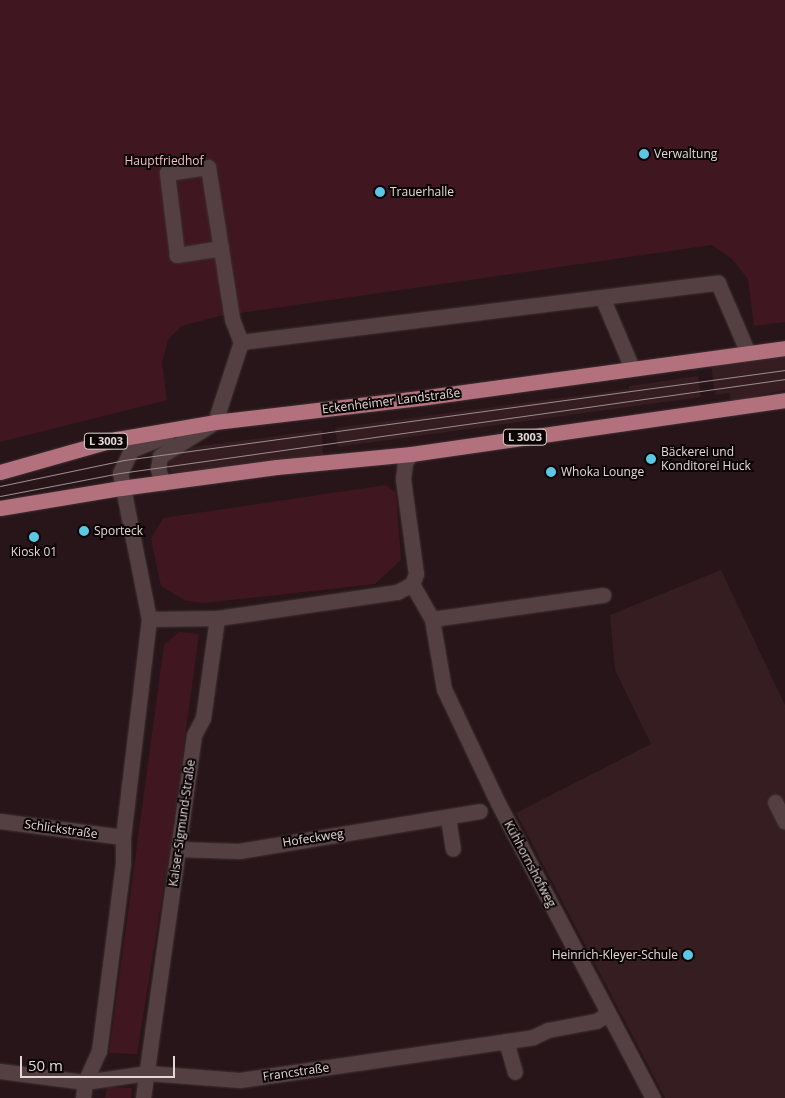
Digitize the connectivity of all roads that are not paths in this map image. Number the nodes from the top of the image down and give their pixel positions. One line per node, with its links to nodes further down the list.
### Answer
1 (221, 248): 1 (street); 3 (street)
2 (602, 297): 3 (street); 5 (street); 6 (street)
3 (240, 342): 8 (street)
4 (785, 348): 5 (main road, Eckenheimer Landstraße / L 3003)
5 (748, 352): 6 (main road, Eckenheimer Landstraße / L 3003)
6 (632, 368): 8 (main road, Eckenheimer Landstraße / L 3003)
7 (785, 400): 10 (main road, L 3003)
8 (215, 422): 9 (street); 11 (main road, Eckenheimer Landstraße / L 3003)
9 (201, 429): 12 (street); 13 (street)
10 (411, 454): 12 (main road, L 3003); 15 (street)
11 (0, 472)
12 (163, 483): 13 (main road, L 3003)
13 (121, 488): 14 (main road, L 3003); 17 (street)
14 (0, 508)
15 (412, 584): 18 (street); 19 (street, Kühhornshofweg)
16 (602, 595): 19 (street)
17 (149, 618): 18 (street); 25 (street)
18 (217, 618): 27 (street, Kaiser-Sigmund-Straße)
19 (432, 619): 28 (street, Kühhornshofweg)
20 (775, 802): 24 (street)
21 (480, 811): 22 (street, Hofeckweg)
22 (448, 818): 26 (street); 27 (street, Hofeckweg)
23 (0, 821): 25 (street, Schlickstraße)
24 (785, 822)
25 (123, 837): 33 (street)
26 (453, 848)
27 (178, 849): 32 (street, Kaiser-Sigmund-Straße)
28 (608, 1014): 29 (street, Francstraße); 36 (street, Kühhornshofweg)
29 (506, 1042): 31 (street); 32 (street, Francstraße)
30 (0, 1071): 33 (street, Francstraße)
31 (515, 1072)
32 (147, 1073): 33 (street, Francstraße); 35 (street, Kaiser-Sigmund-Straße)
33 (85, 1082): 34 (street)
34 (83, 1098)
35 (144, 1098)
36 (653, 1098)

